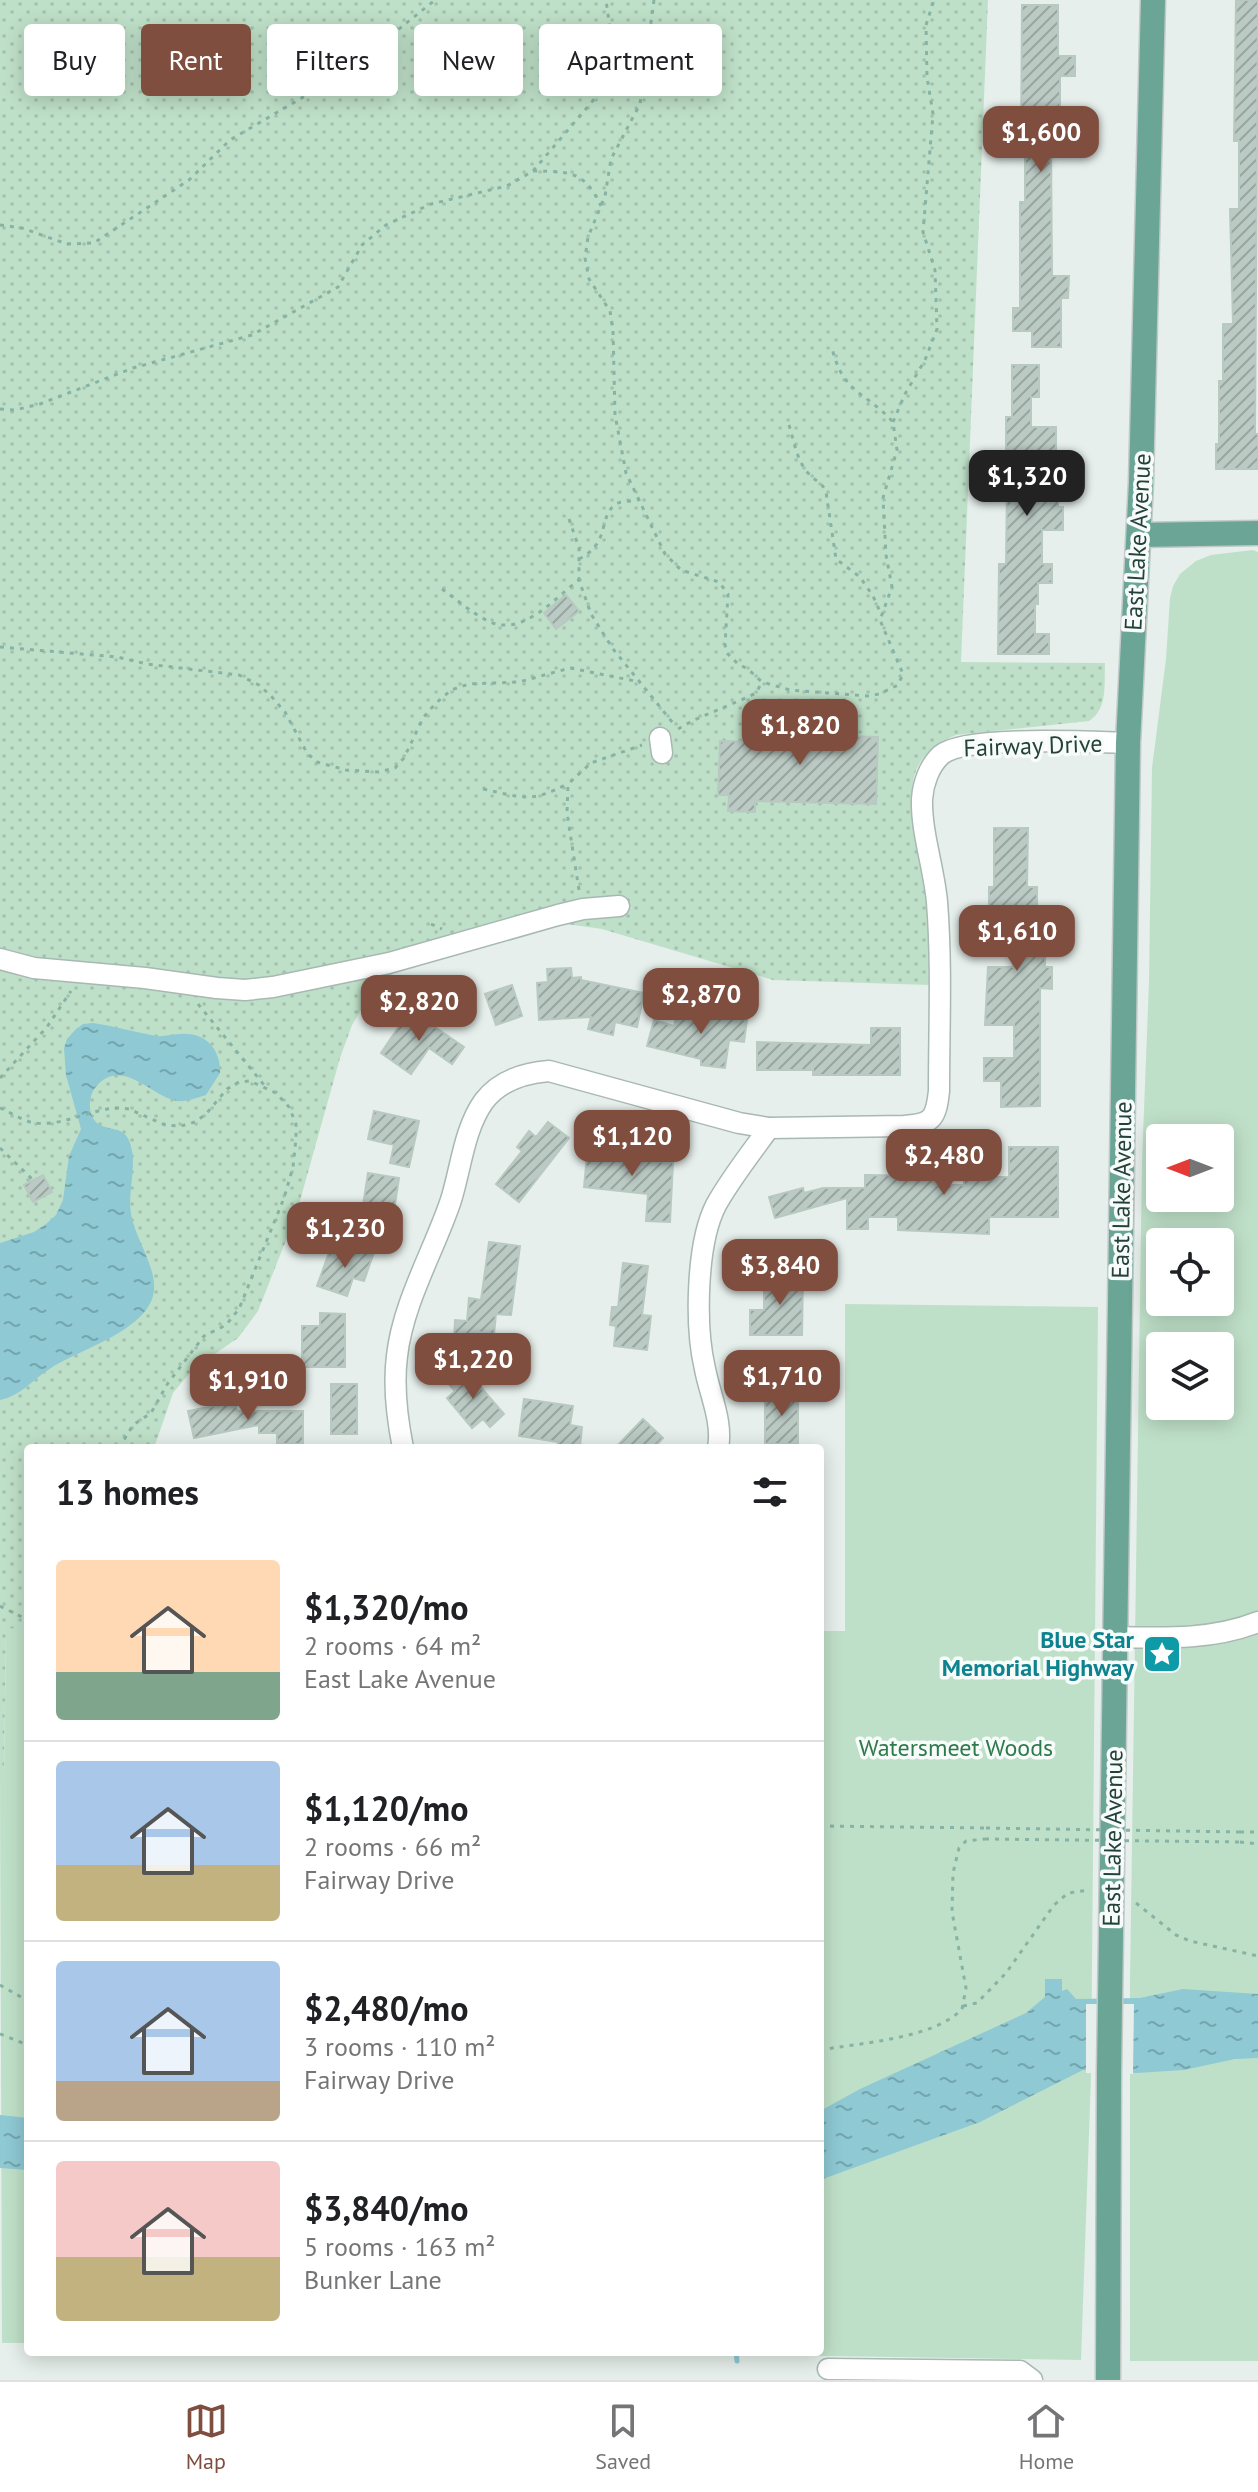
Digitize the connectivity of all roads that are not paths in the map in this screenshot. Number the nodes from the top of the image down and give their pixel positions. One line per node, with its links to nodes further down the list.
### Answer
1 (1153, 0): 3 (main road, East Lake Avenue)
2 (1258, 533): 3 (main road)
3 (1139, 535): 4 (main road, East Lake Avenue)
4 (1128, 743): 7 (street, Fairway Drive); 11 (main road, East Lake Avenue)
5 (619, 906): 6 (street)
6 (0, 959)
7 (769, 1128): 8 (street, Fairway Drive); 9 (street)
8 (402, 1444)
9 (719, 1444)
10 (1258, 1622): 11 (street)
11 (1116, 1637): 14 (main road, East Lake Avenue)
12 (828, 2369): 13 (street)
13 (1032, 2380)
14 (1108, 2380)

